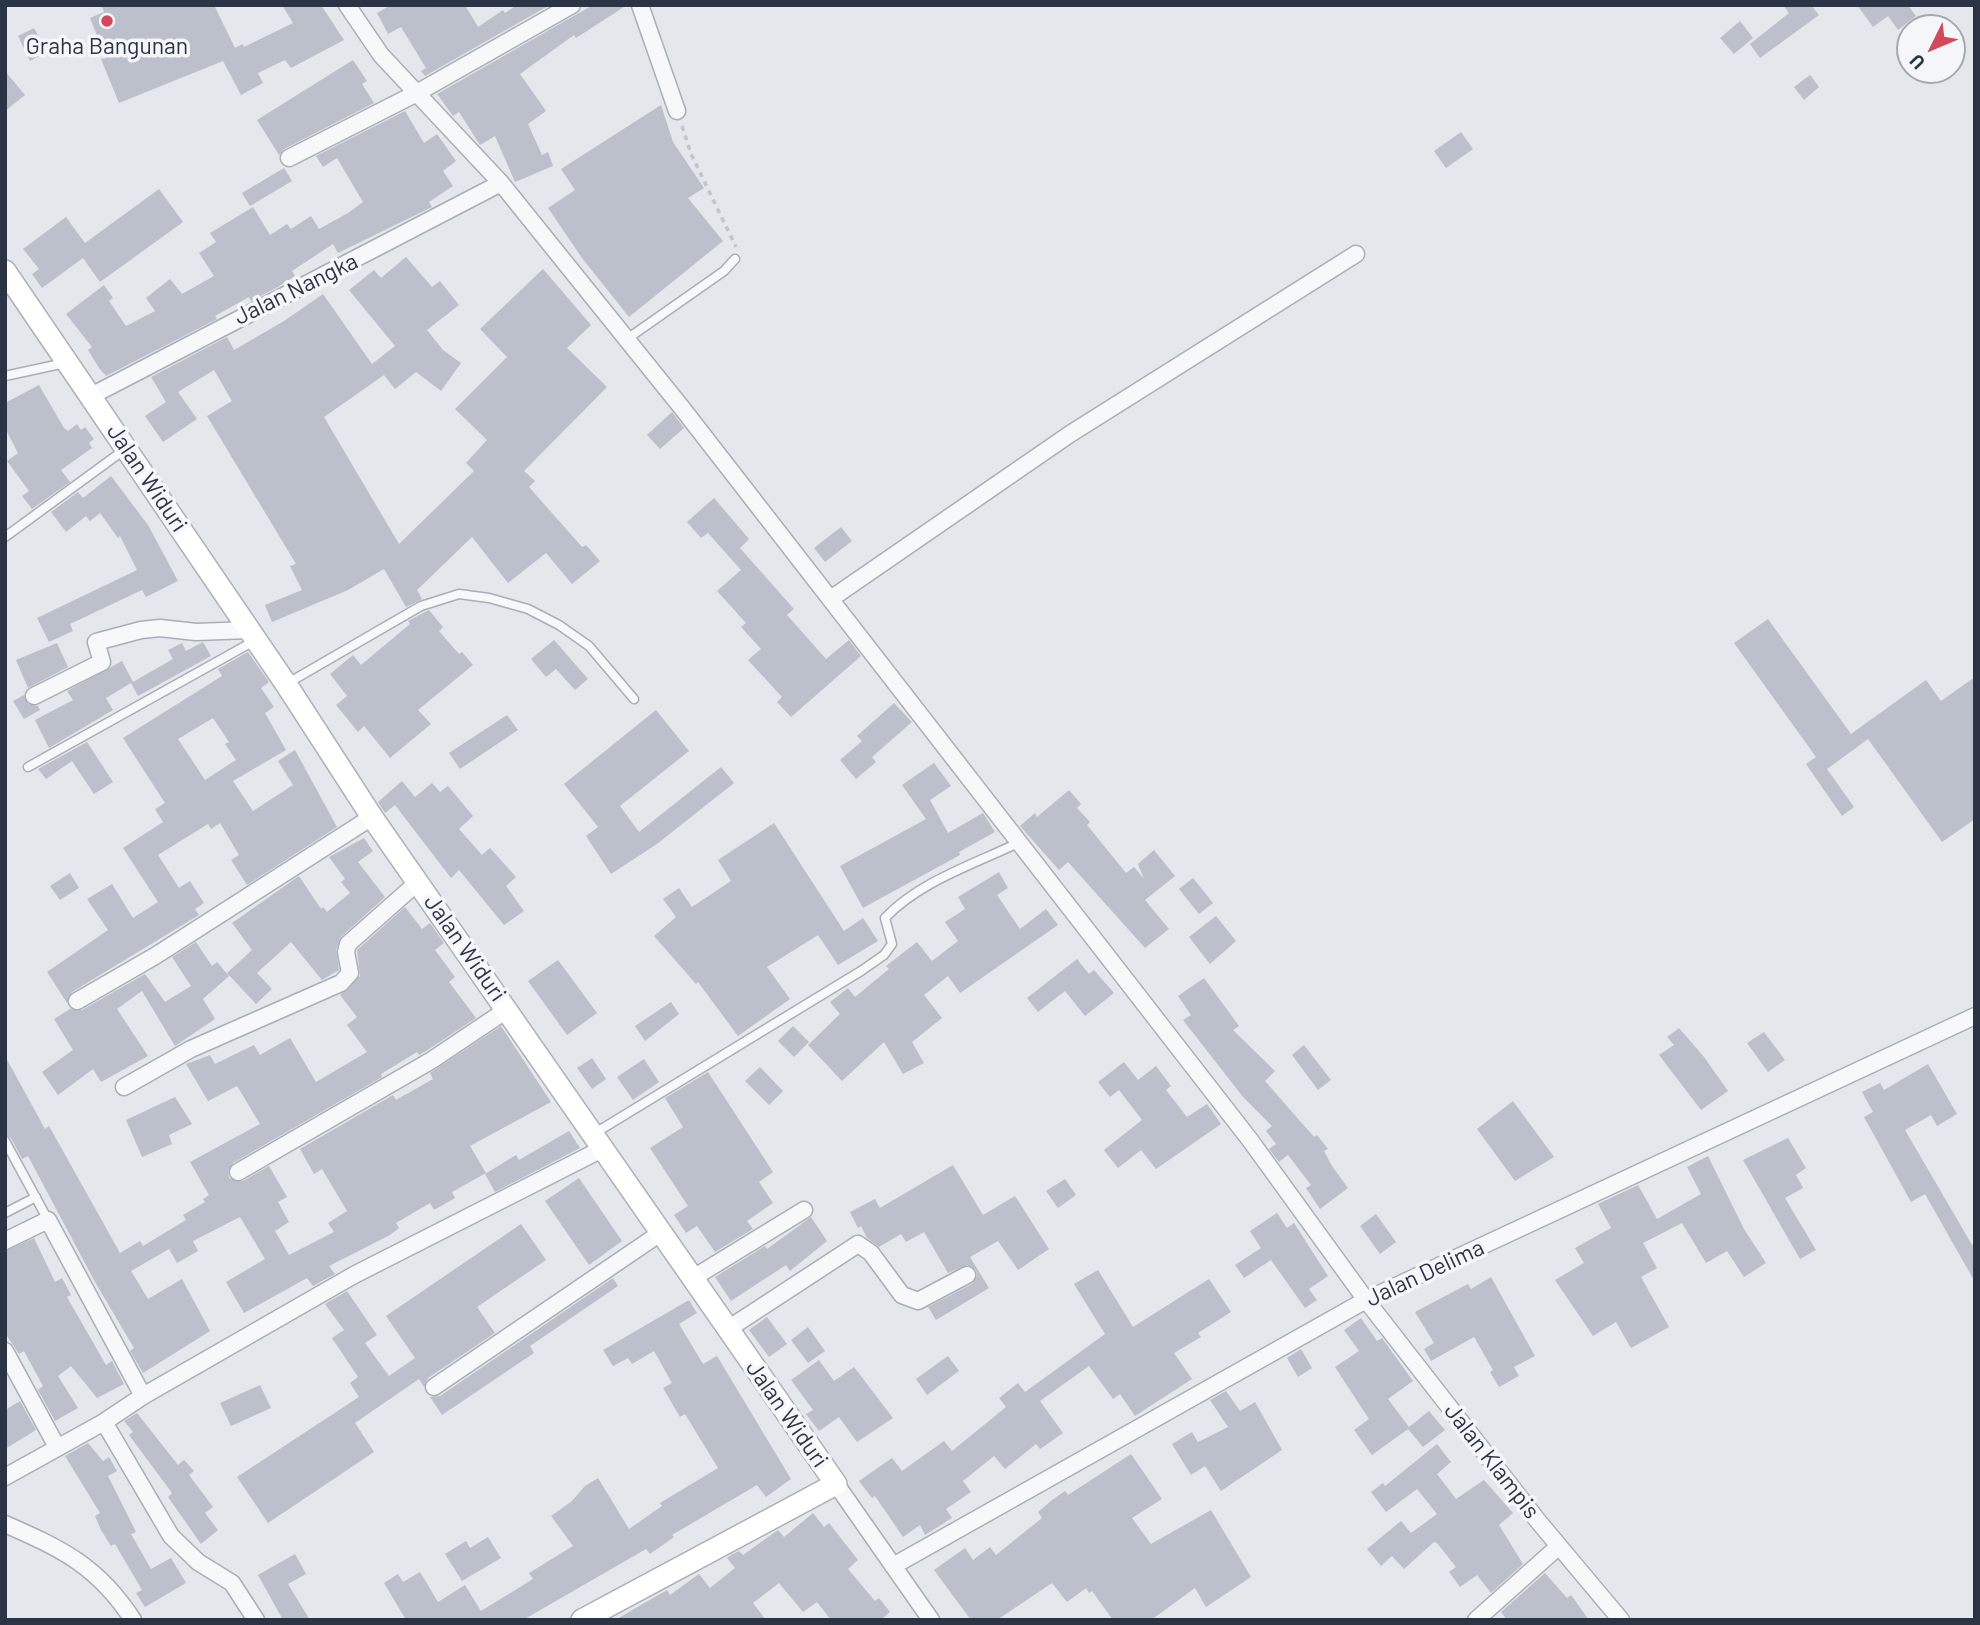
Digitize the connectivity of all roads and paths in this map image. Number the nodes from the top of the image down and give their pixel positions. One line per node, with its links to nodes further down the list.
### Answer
1 (347, 5): 4 (street, Jalan Klampis)
2 (572, 5): 4 (street)
3 (640, 5): 5 (street)
4 (415, 94): 6 (street); 7 (street, Jalan Klampis)
5 (677, 111): 9 (path)
6 (289, 159)
7 (501, 183): 11 (street, Jalan Klampis); 14 (street, Jalan Nangka)
8 (1356, 254): 17 (street)
9 (735, 259): 11 (lane)
10 (5, 271): 12 (main road, Jalan Widuri)
11 (627, 339): 17 (street, Jalan Klampis)
12 (68, 362): 13 (lane); 14 (main road, Jalan Widuri)
13 (5, 376)
14 (91, 396): 15 (main road, Jalan Widuri)
15 (127, 448): 16 (lane); 18 (main road, Jalan Widuri)
16 (5, 537)
17 (832, 598): 24 (street, Jalan Klampis)
18 (252, 635): 19 (main road, Jalan Widuri); 20 (street); 22 (lane)
19 (286, 684): 21 (lane); 23 (main road, Jalan Widuri)
20 (34, 696)
21 (635, 699)
22 (28, 767)
23 (372, 817): 25 (main road, Jalan Widuri); 26 (street)
24 (1020, 842): 31 (lane); 41 (street, Jalan Klampis)
25 (418, 881): 27 (main road, Jalan Widuri); 29 (street)
26 (77, 1001)
27 (508, 1009): 31 (main road, Jalan Widuri); 32 (street)
28 (1975, 1016): 41 (street, Jalan Delima)
29 (124, 1087)
30 (5, 1141): 33 (lane)
31 (599, 1141): 37 (main road, Jalan Widuri); 45 (street)
32 (238, 1172)
33 (36, 1197): 35 (lane); 36 (lane)
34 (804, 1210): 40 (street)
35 (5, 1213)
36 (48, 1220): 38 (street); 45 (street)
37 (662, 1232): 40 (main road, Jalan Widuri); 44 (street)
38 (5, 1241)
39 (967, 1275): 42 (street)
40 (693, 1278): 42 (main road, Jalan Widuri)
41 (1366, 1300): 51 (street, Jalan Klampis); 52 (street, Jalan Delima)
42 (728, 1329): 49 (main road, Jalan Widuri)
43 (5, 1351): 47 (street)
44 (435, 1387)
45 (143, 1396): 46 (street)
46 (104, 1422): 47 (street); 54 (street)
47 (57, 1447): 48 (street)
48 (5, 1477)
49 (836, 1484): 52 (street, Jalan Widuri); 55 (main road)
50 (5, 1524): 53 (street)
51 (1559, 1546): 57 (street); 58 (street, Jalan Klampis)
52 (893, 1566): 56 (street, Jalan Widuri)
53 (132, 1620)
54 (256, 1620)
55 (582, 1620)
56 (931, 1620)
57 (1476, 1620)
58 (1621, 1620)

